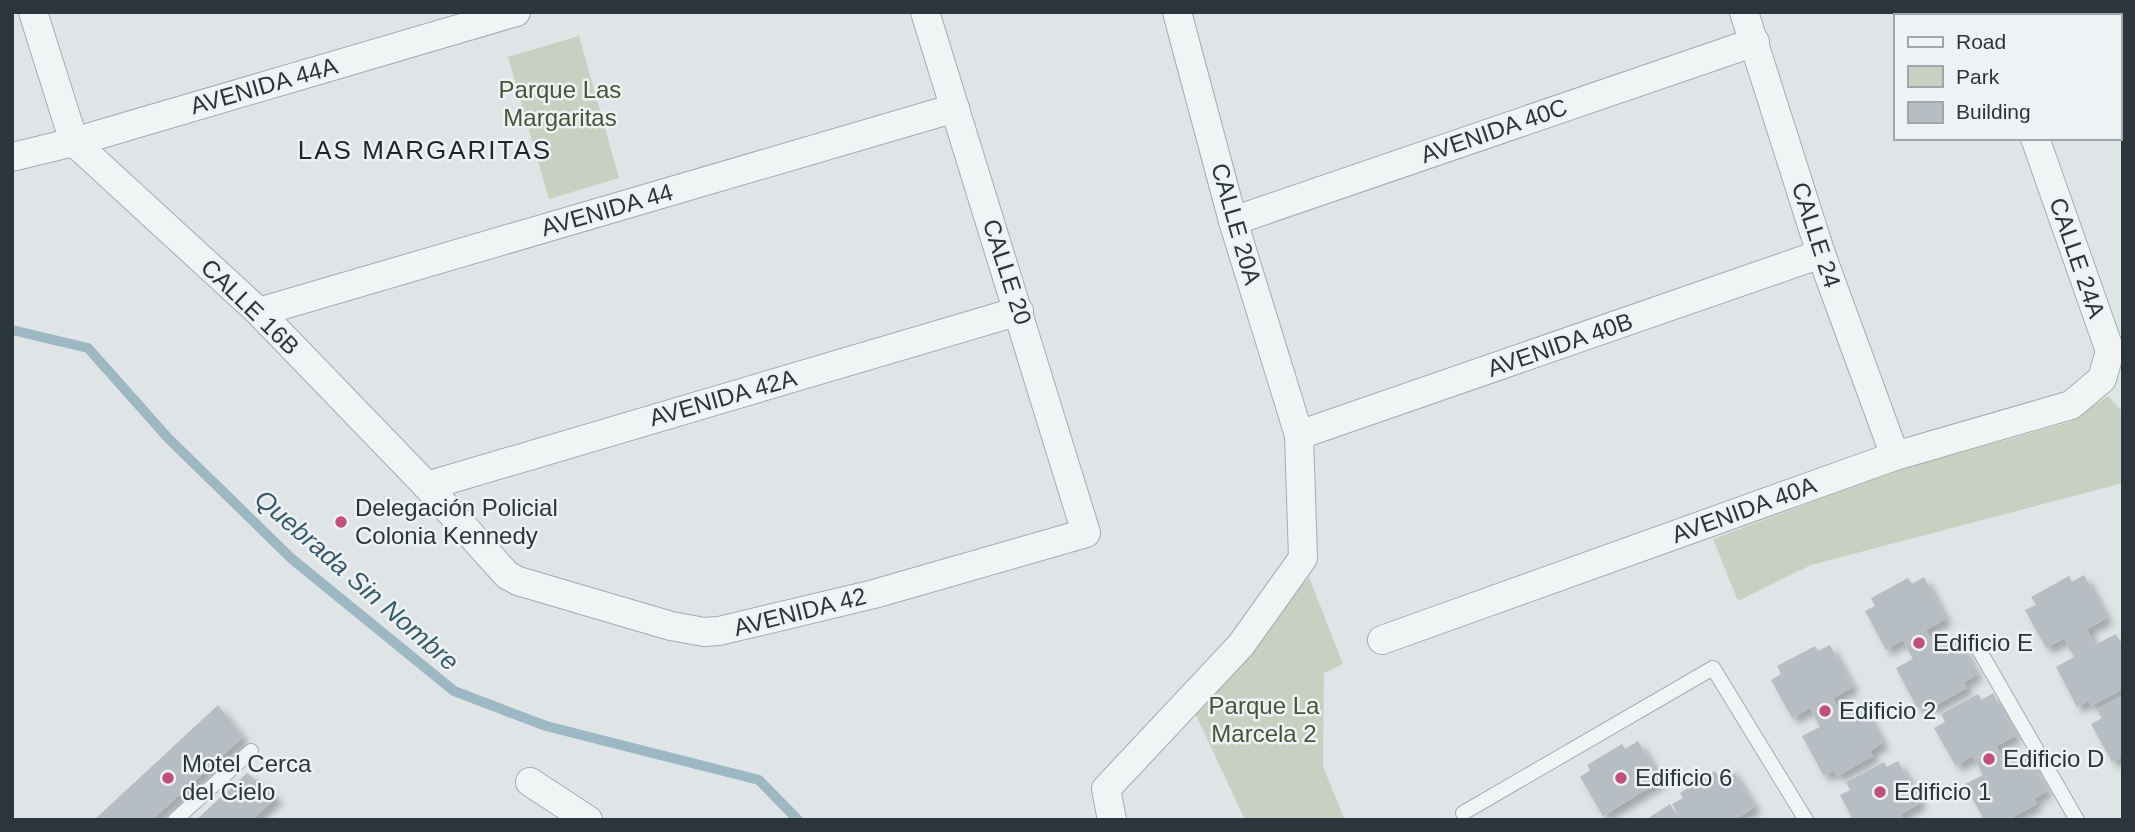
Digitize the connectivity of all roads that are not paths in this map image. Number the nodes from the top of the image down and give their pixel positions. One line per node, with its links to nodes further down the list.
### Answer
1 (33, 12): 9 (street, CALLE 16B)
2 (516, 12): 9 (street, AVENIDA 44A)
3 (925, 12): 7 (street, CALLE 20)
4 (1177, 12): 11 (street, CALLE 20A)
5 (1744, 12): 6 (street, CALLE 24)
6 (1755, 42): 11 (street, AVENIDA 40C); 12 (street, CALLE 24)
7 (955, 108): 13 (street, CALLE 20); 14 (street, AVENIDA 44)
8 (2036, 140): 15 (street, CALLE 24A)
9 (74, 142): 10 (street, AVENIDA 44A); 14 (street, CALLE 16B)
10 (12, 157)
11 (1233, 221): 16 (street, CALLE 20A)
12 (1821, 254): 16 (street, AVENIDA 40B); 17 (street, CALLE 24)
13 (1019, 311): 18 (street, AVENIDA 42A); 19 (street, CALLE 20)
14 (259, 312): 18 (street, CALLE 16B)
15 (2102, 379): 17 (street, AVENIDA 40A)
16 (1299, 435): 28 (street)
17 (1895, 456): 21 (street, AVENIDA 40A)
18 (427, 486): 20 (street, CALLE 16B)
19 (1086, 533): 20 (street, AVENIDA 42)
20 (512, 579)
21 (1382, 640)
22 (1974, 641): 30 (lane)
23 (251, 751): 26 (lane)
24 (530, 782): 27 (street)
25 (1463, 813): 29 (lane)
26 (175, 820)
27 (588, 820)
28 (1112, 820)
29 (1806, 820)
30 (2077, 820)

